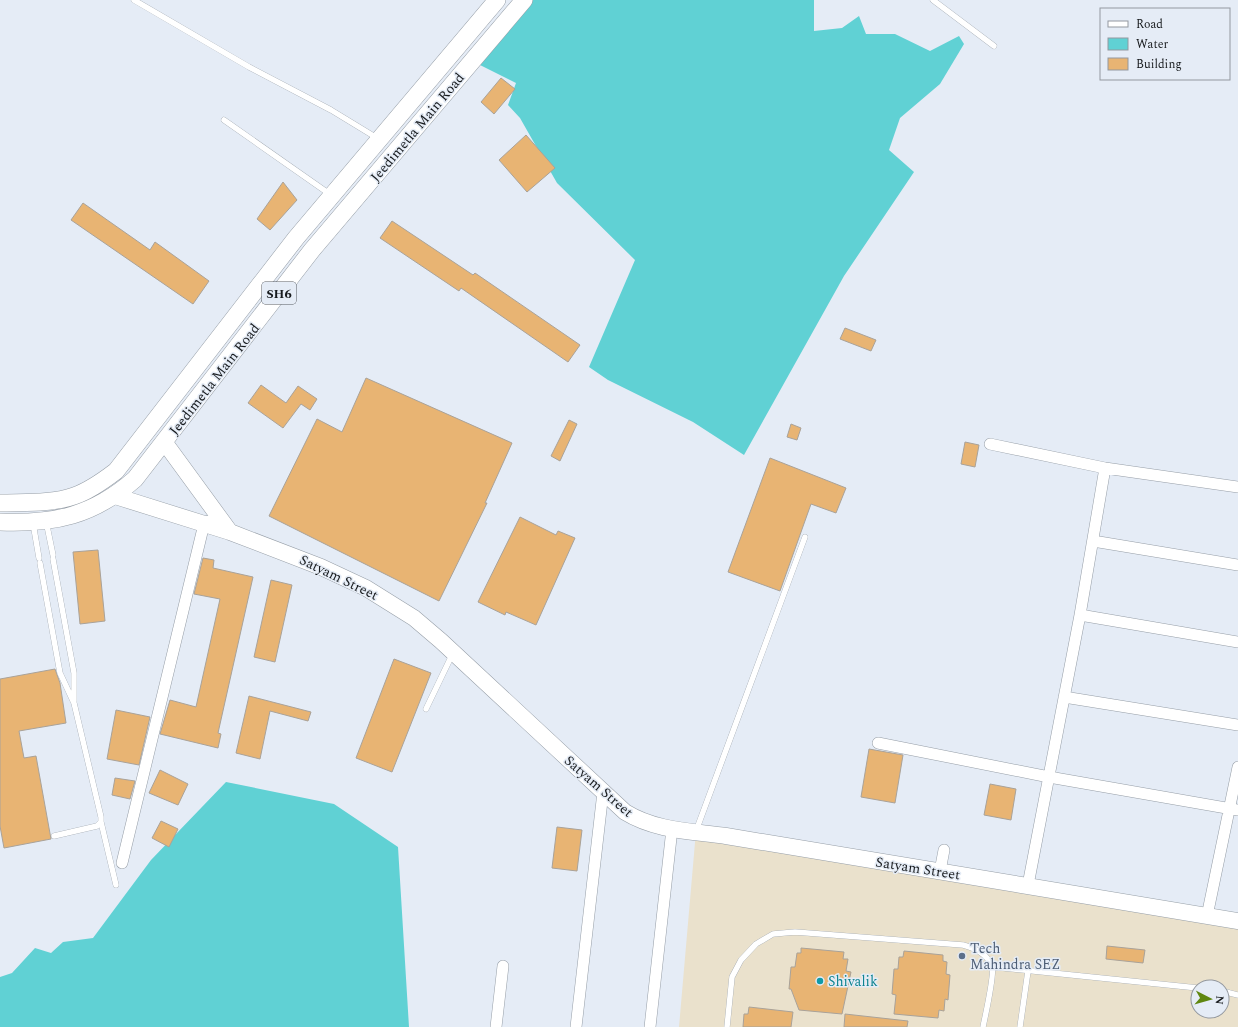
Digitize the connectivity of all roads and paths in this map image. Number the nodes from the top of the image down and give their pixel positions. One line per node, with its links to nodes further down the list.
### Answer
1 (134, 0): 7 (lane)
2 (497, 0): 7 (main road, Jeedimetla Main Road / SH6)
3 (524, 0): 9 (main road, Jeedimetla Main Road / SH6)
4 (933, 0): 5 (lane)
5 (994, 46)
6 (224, 120): 8 (lane)
7 (379, 139): 8 (main road, Jeedimetla Main Road / SH6)
8 (332, 195): 14 (main road, Jeedimetla Main Road / SH6)
9 (165, 443): 13 (main road, Jeedimetla Main Road / SH6); 15 (street)
10 (990, 444): 11 (street)
11 (1105, 468): 12 (street); 21 (street)
12 (1238, 487)
13 (115, 496): 16 (main road, Jeedimetla Main Road / SH6); 18 (street, Satyam Street)
14 (0, 503)
15 (218, 515): 18 (street); 19 (street)
16 (40, 521): 17 (main road, Jeedimetla Main Road / SH6); 27 (lane); 27 (lane)
17 (0, 522)
18 (204, 524): 19 (street, Satyam Street); 40 (street)
19 (230, 532): 25 (street, Satyam Street)
20 (805, 537): 37 (lane)
21 (1093, 541): 22 (street); 23 (street)
22 (1238, 565)
23 (1080, 615): 24 (street); 26 (street)
24 (1238, 642)
25 (453, 653): 28 (lane); 33 (street, Satyam Street)
26 (1064, 697): 29 (street); 32 (street)
27 (74, 704): 35 (lane)
28 (426, 709)
29 (1238, 725)
30 (878, 743): 32 (street)
31 (1238, 767): 34 (street)
32 (1049, 777): 34 (street); 43 (street)
33 (602, 792): 36 (street, Satyam Street); 51 (street)
34 (1234, 810): 44 (street)
35 (100, 822): 38 (lane); 42 (lane)
36 (672, 830): 37 (street, Satyam Street); 52 (street)
37 (696, 831): 41 (street, Satyam Street)
38 (54, 836)
39 (944, 850): 41 (street)
40 (122, 863)
41 (940, 871): 43 (street, Satyam Street)
42 (116, 885)
43 (1028, 885): 44 (street, Satyam Street)
44 (1207, 916): 45 (street, Satyam Street)
45 (1238, 921)
46 (503, 966): 50 (street)
47 (993, 967): 48 (lane); 53 (lane); 54 (lane)
48 (1028, 971): 49 (lane); 55 (lane)
49 (1190, 987)
50 (496, 1027)
51 (576, 1027)
52 (650, 1027)
53 (727, 1027)
54 (983, 1027)
55 (1020, 1027)

